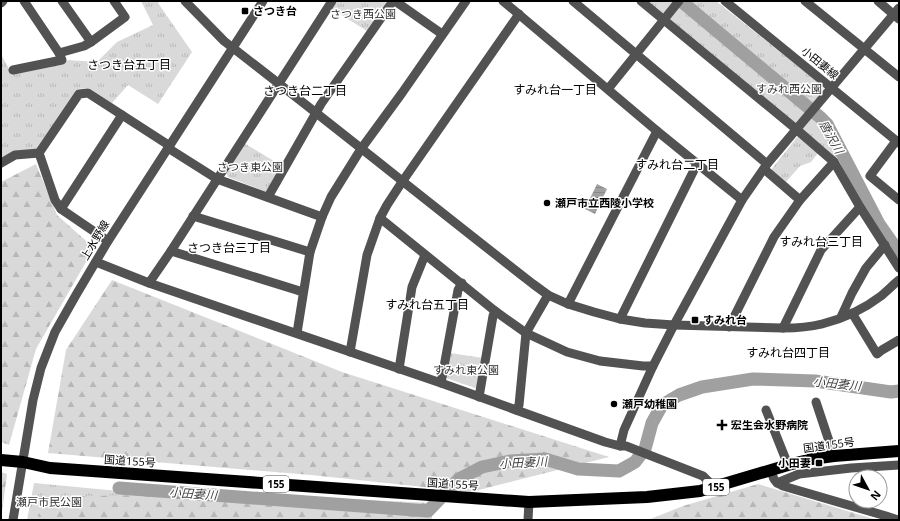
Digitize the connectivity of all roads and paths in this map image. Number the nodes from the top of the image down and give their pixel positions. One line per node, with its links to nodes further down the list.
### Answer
1 (24, 1): 23 (street)
2 (62, 1): 20 (street)
3 (114, 1): 20 (street)
4 (185, 1): 21 (street)
5 (332, 1): 27 (street)
6 (394, 1): 19 (street); 30 (street)
7 (466, 1): 19 (street)
8 (503, 1): 16 (street)
9 (573, 1): 24 (street)
10 (641, 1): 18 (street)
11 (725, 1): 28 (street, 小田妻線)
12 (805, 1): 22 (street)
13 (878, 1): 17 (street)
14 (261, 2): 21 (street, 上水野線)
15 (678, 3): 18 (street)
16 (519, 14): 29 (street); 43 (street)
17 (897, 14): 22 (street)
18 (664, 19): 24 (street); 32 (street)
19 (442, 34): 36 (street)
20 (91, 42): 23 (street)
21 (233, 48): 27 (street); 35 (street, 上水野線)
22 (865, 49): 26 (street); 28 (street)
23 (59, 53): 25 (street)
24 (636, 54): 29 (street); 41 (street)
25 (12, 70)
26 (899, 77)
27 (279, 84): 30 (street); 42 (street)
28 (831, 87): 32 (street); 34 (street, 小田妻線)
29 (608, 89): 33 (street)
30 (316, 112): 36 (street); 44 (street)
31 (122, 115): 35 (street); 37 (street); 49 (street)
32 (796, 129): 38 (street); 41 (street)
33 (657, 131): 40 (street); 65 (street)
34 (898, 142): 47 (street)
35 (169, 147): 42 (street); 53 (street, 上水野線)
36 (361, 149): 43 (street); 51 (street)
37 (39, 153): 39 (street); 49 (street)
38 (834, 162): 46 (street); 48 (street)
39 (1, 163)
40 (697, 164): 45 (street); 69 (street)
41 (765, 166): 45 (street); 46 (street)
42 (217, 179): 44 (street); 50 (street)
43 (402, 182): 52 (street); 64 (street)
44 (268, 197): 51 (street)
45 (742, 200): 70 (street)
46 (800, 200): 71 (street)
47 (899, 200)
48 (860, 207): 54 (street); 72 (street)
49 (61, 209): 53 (street)
50 (193, 216): 55 (street); 56 (street)
51 (322, 217): 56 (street)
52 (380, 218): 57 (street); 76 (street)
53 (108, 242): 58 (street, 上水野線)
54 (885, 245): 59 (street); 68 (street)
55 (171, 251): 61 (street); 63 (street)
56 (310, 252): 63 (street)
57 (425, 255): 62 (street); 78 (street)
58 (96, 262): 61 (street); 88 (street, 上水野線)
59 (899, 268)
60 (899, 280): 67 (street)
61 (149, 283): 74 (street)
62 (462, 284): 66 (street); 79 (street)
63 (303, 292): 74 (street)
64 (548, 295): 65 (street); 73 (street)
65 (568, 304): 69 (street)
66 (495, 311): 73 (street); 80 (street)
67 (852, 313): 68 (street); 75 (street)
68 (841, 318): 72 (street)
69 (620, 319): 70 (street)
70 (674, 325): 71 (street); 77 (street)
71 (729, 327): 72 (street)
72 (782, 328)
73 (526, 332): 77 (street); 82 (street)
74 (297, 333): 76 (street)
75 (899, 340)
76 (350, 352): 78 (street)
77 (653, 366): 84 (street)
78 (399, 369): 79 (street)
79 (441, 383): 80 (street)
80 (479, 397): 82 (street)
81 (816, 402): 86 (street)
82 (516, 410): 84 (street)
83 (766, 410): 89 (street)
84 (623, 446): 93 (street)
85 (899, 451): 86 (highway, 国道155号 / 155)
86 (834, 456): 89 (highway, 国道155号 / 155)
87 (1, 460): 88 (highway, 国道155号 / 155)
88 (23, 462): 94 (highway, 国道155号 / 155); 97 (street, 上水野線)
89 (788, 465): 91 (highway, 国道155号 / 155)
90 (899, 465): 92 (street)
91 (772, 470): 92 (street); 93 (highway, 国道155号 / 155)
92 (777, 483): 96 (street)
93 (714, 487): 94 (highway, 国道155号 / 155)
94 (529, 502): 98 (street)
95 (899, 512): 96 (street)
96 (886, 516): 99 (street)
97 (13, 520)
98 (528, 520)
99 (898, 520)

